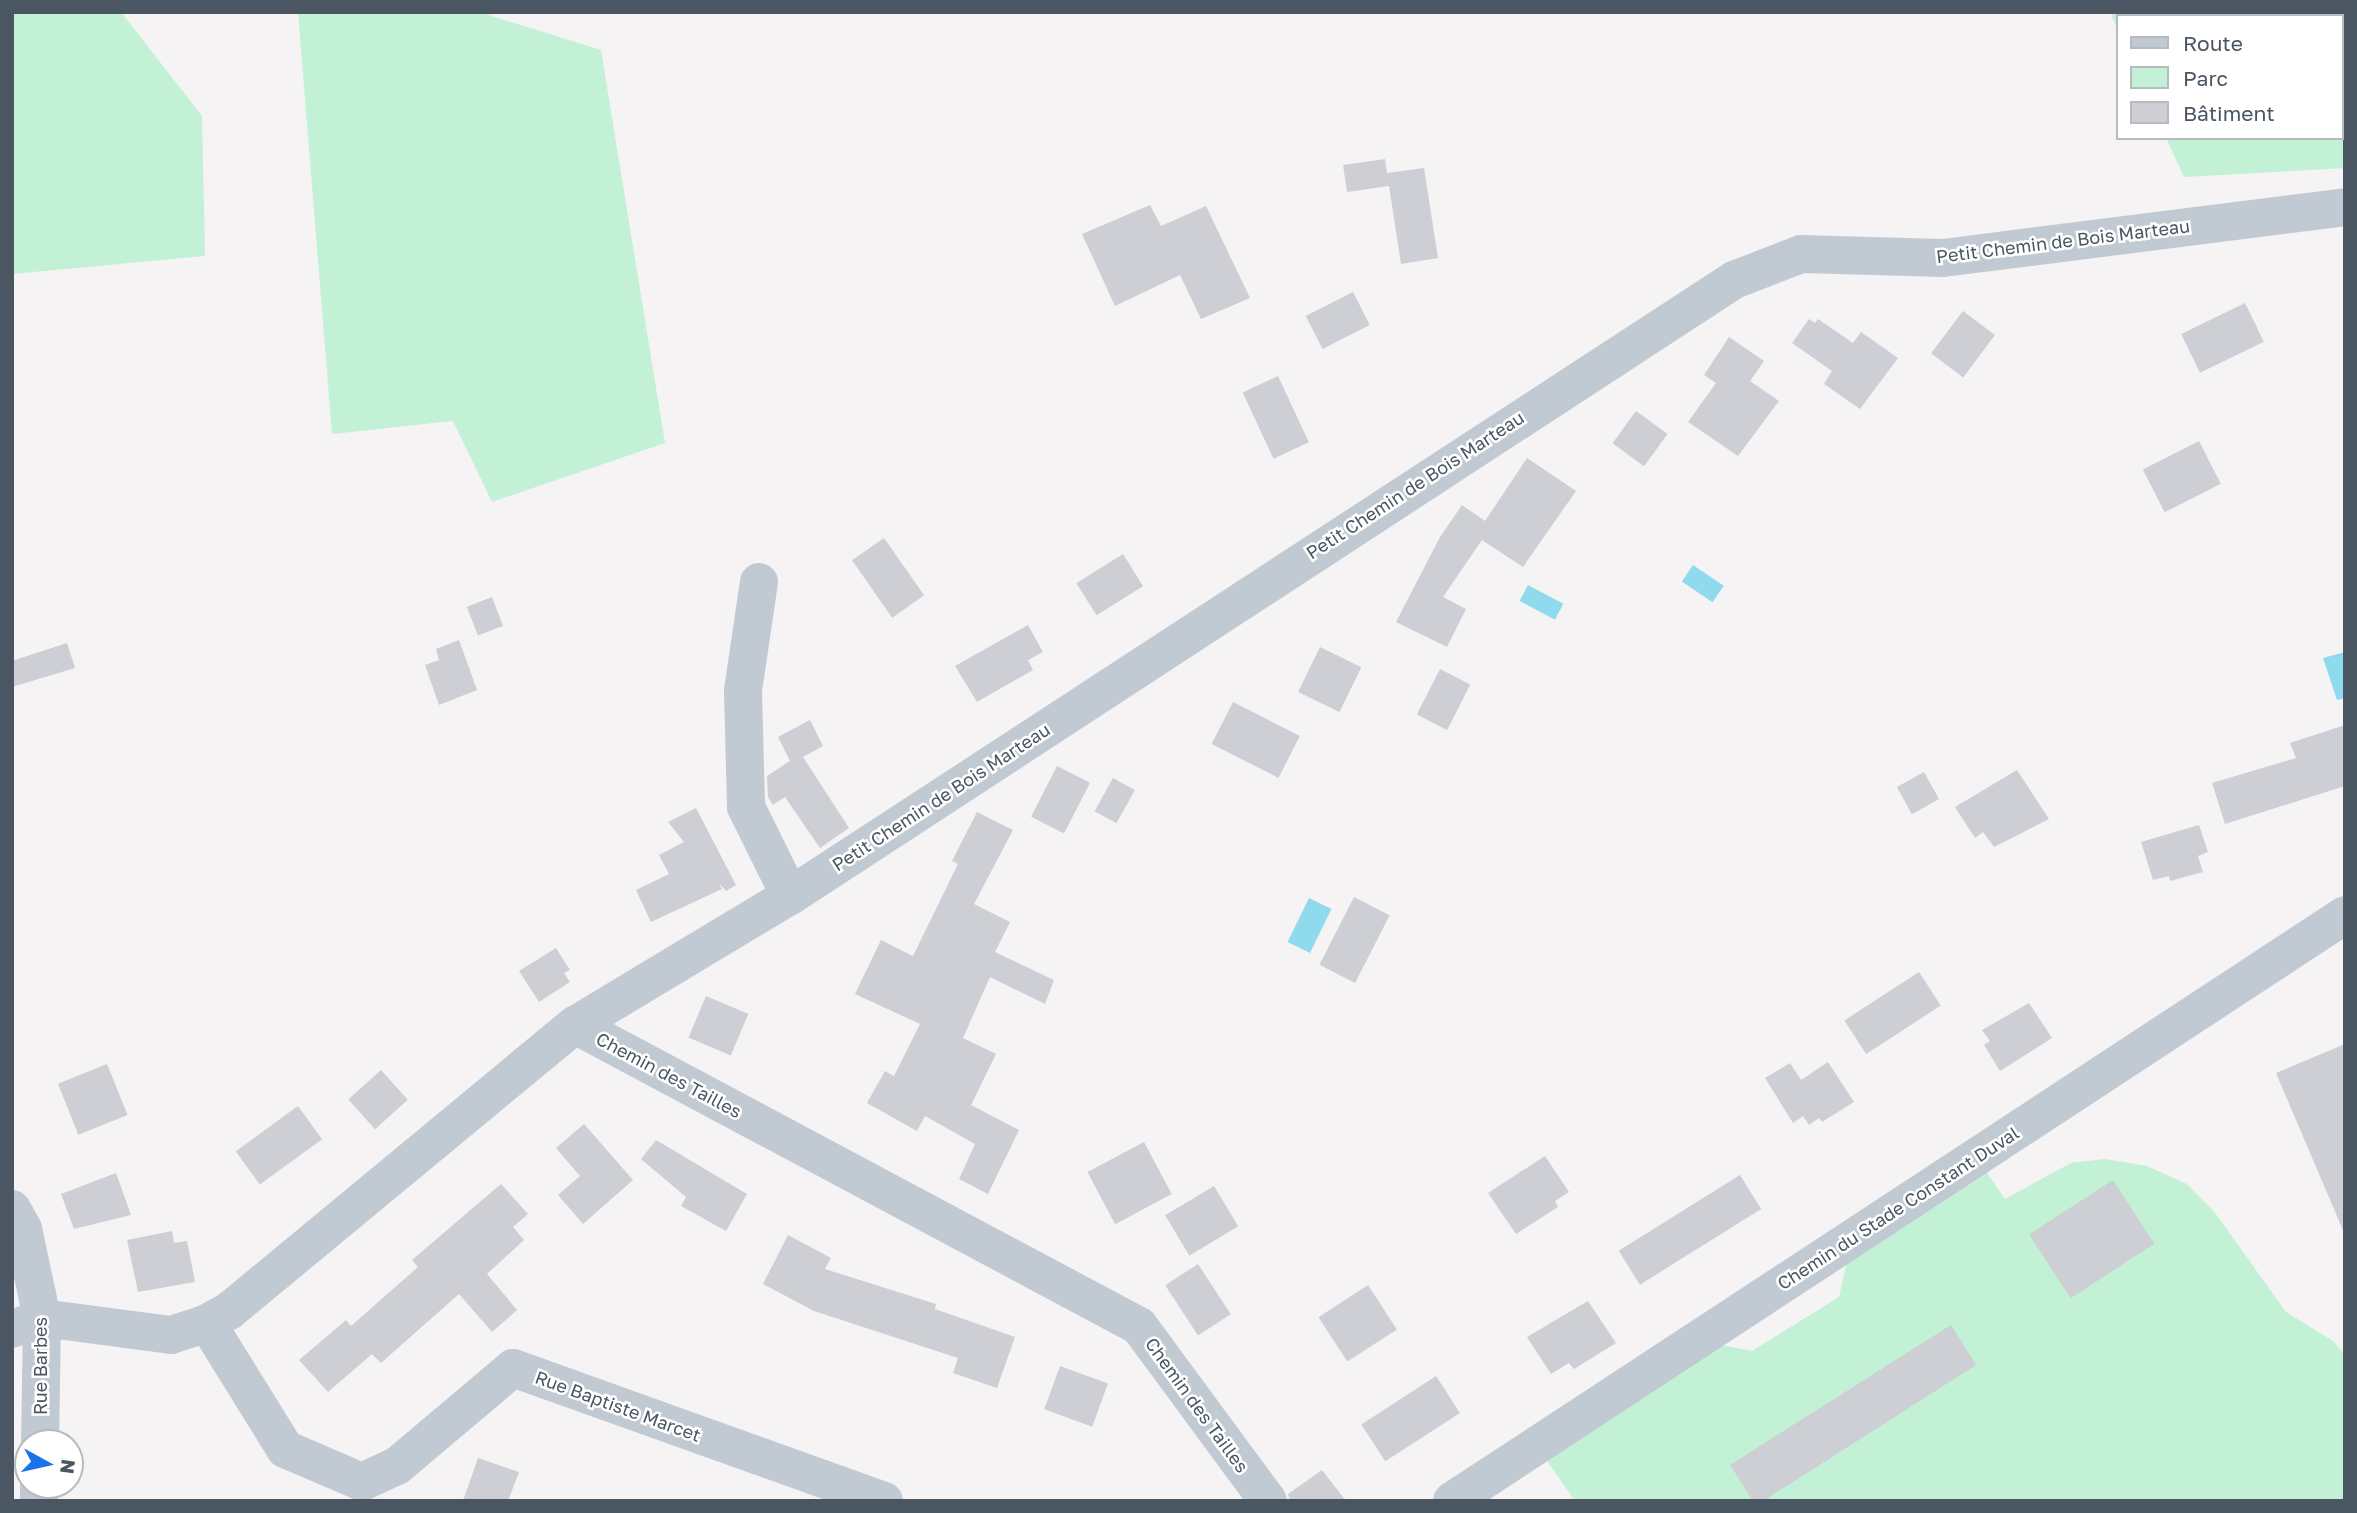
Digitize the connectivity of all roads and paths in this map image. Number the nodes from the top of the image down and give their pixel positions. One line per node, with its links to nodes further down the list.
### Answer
1 (2345, 207): 3 (street, Petit Chemin de Bois Marteau)
2 (760, 582): 3 (street)
3 (790, 896): 5 (street, Petit Chemin de Bois Marteau)
4 (2345, 915): 12 (street, Chemin du Stade Constant Duval)
5 (575, 1025): 8 (street, Chemin des Tailles); 10 (street, Chemin des Tailles)
6 (12, 1209): 7 (street, Rue Barbes)
7 (27, 1323): 8 (street, Chemin des Tailles); 9 (street, Rue Barbes)
8 (207, 1323): 11 (street, Rue Baptiste Marcet)
9 (38, 1429)
10 (1261, 1497)
11 (884, 1501)
12 (1452, 1501)

